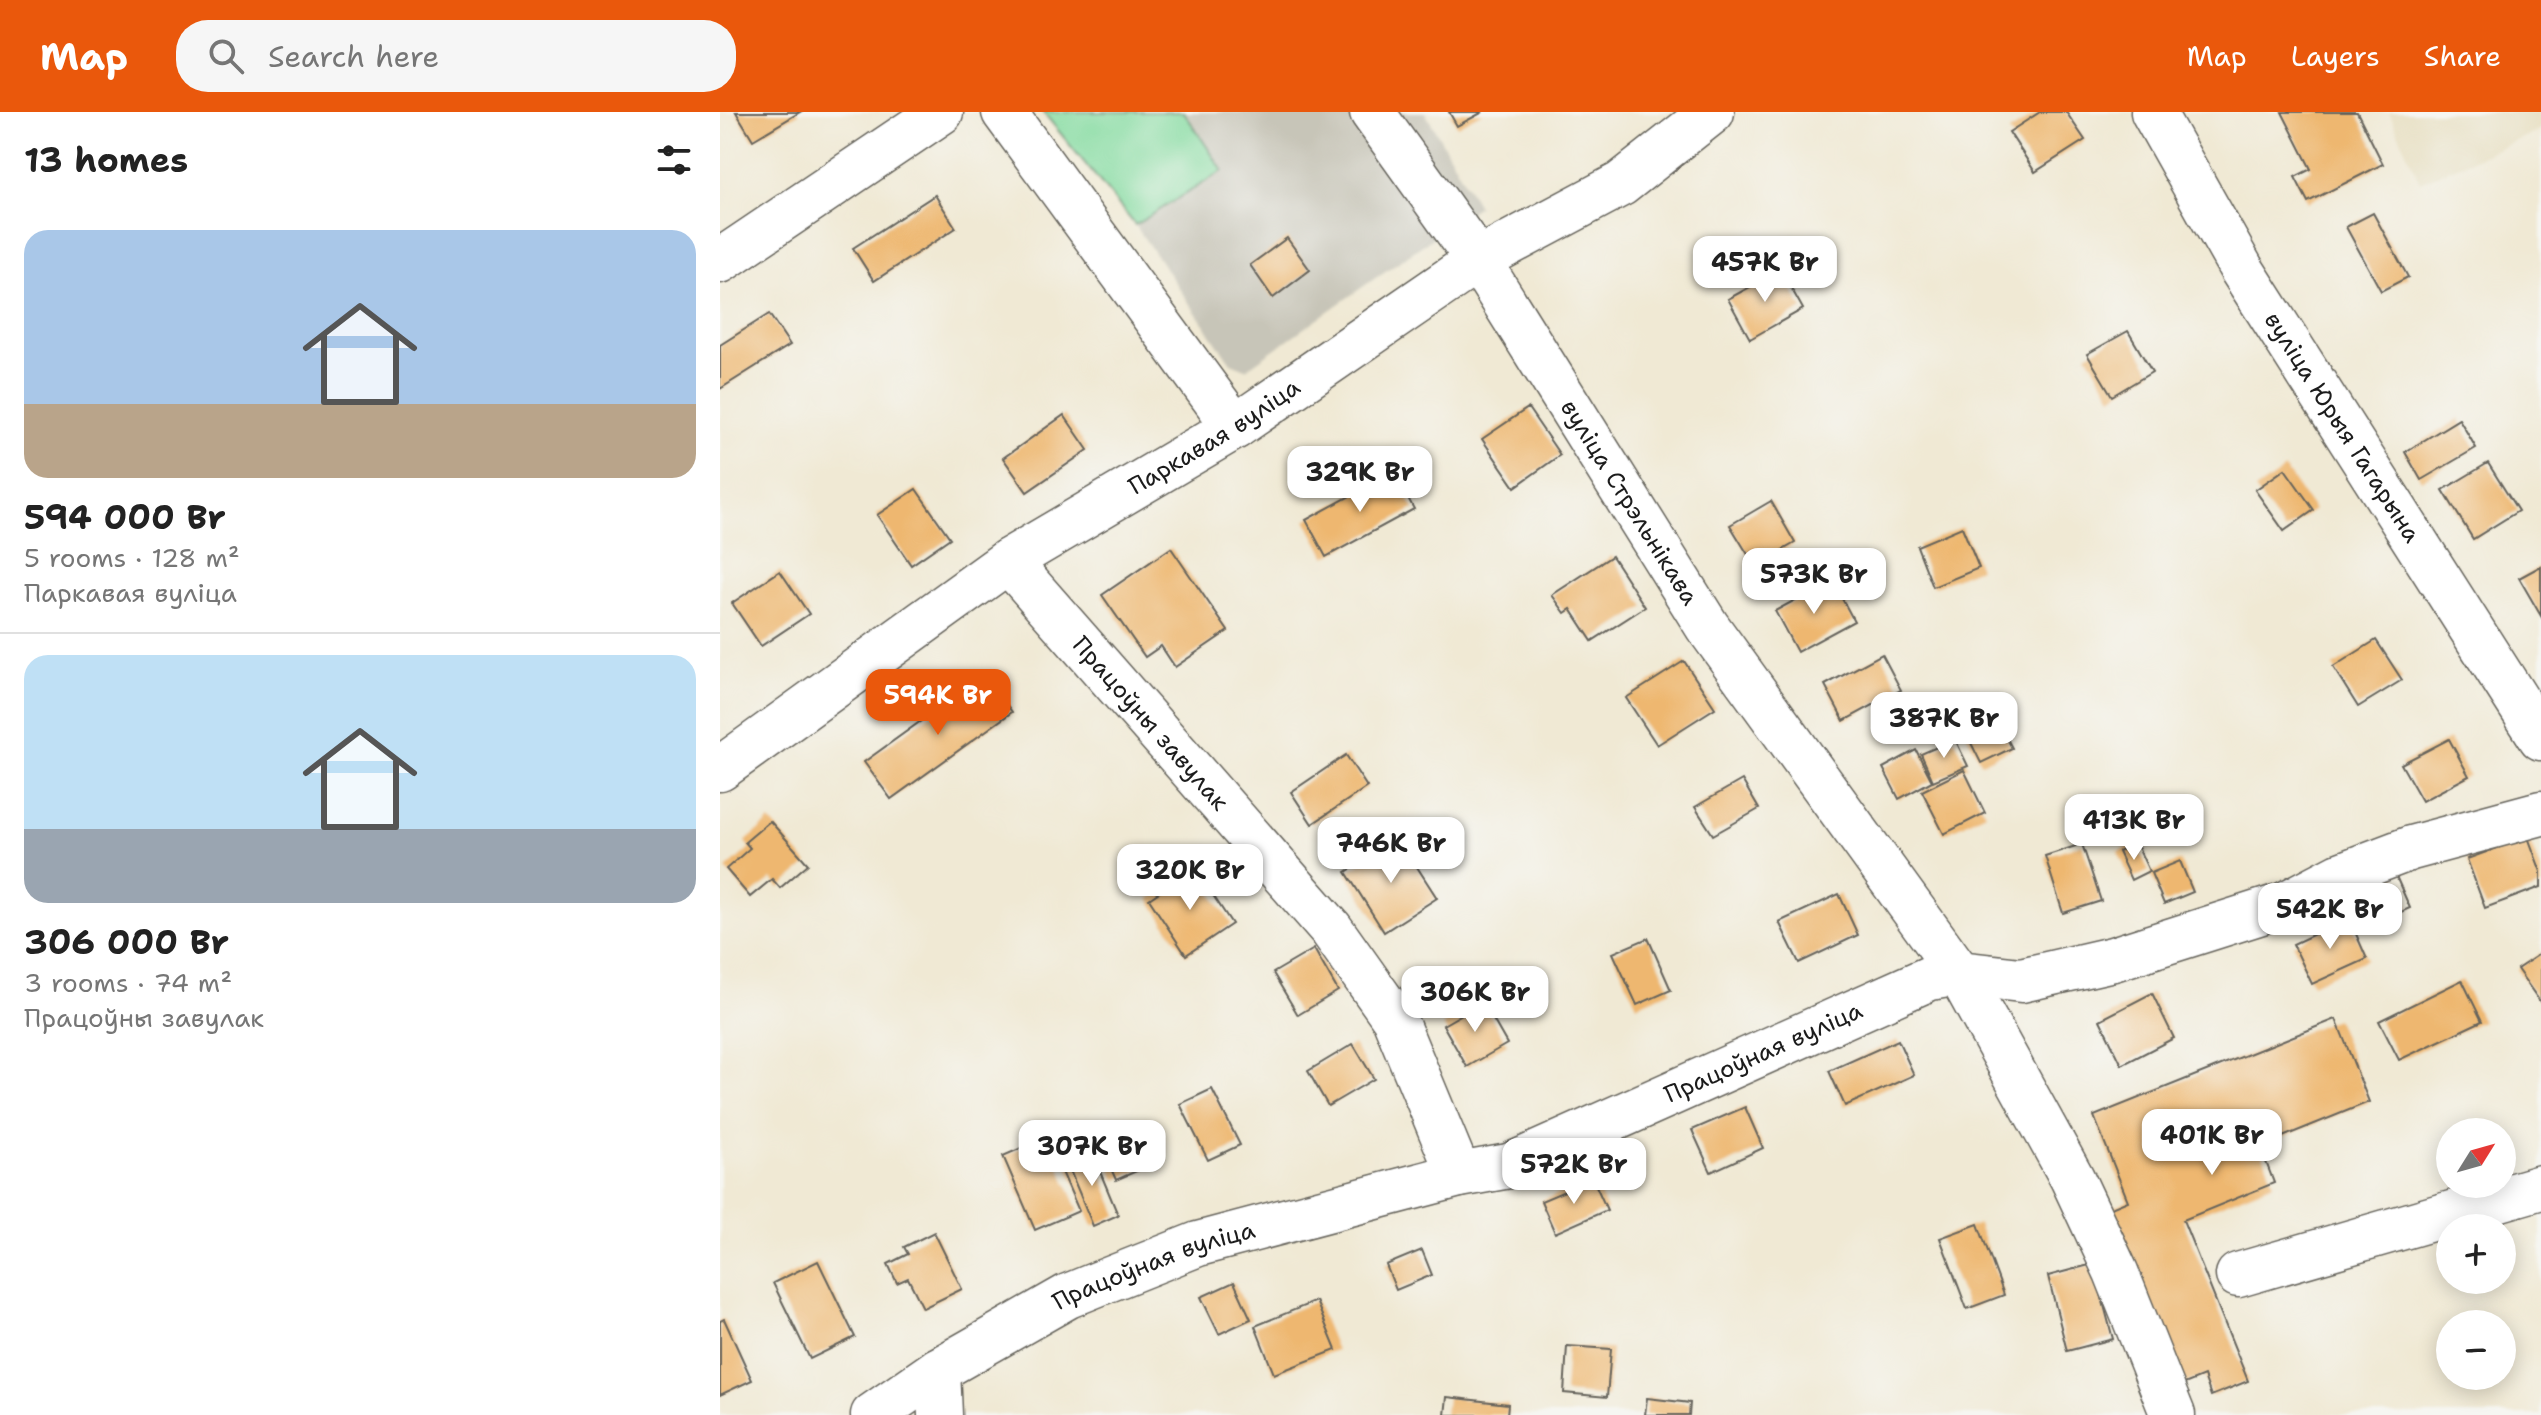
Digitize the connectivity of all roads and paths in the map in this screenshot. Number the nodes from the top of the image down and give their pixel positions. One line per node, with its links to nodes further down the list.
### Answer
1 (941, 112): 7 (street)
2 (1004, 112): 8 (street)
3 (1372, 112): 6 (street, вуліца Стрэльнікава)
4 (1712, 112): 6 (street, Паркавая вуліца)
5 (2153, 112): 10 (street, вуліца Юрыя Гагарына)
6 (1478, 260): 8 (street, Паркавая вуліца); 13 (street, вуліца Стрэльнікава)
7 (720, 261)
8 (1235, 427): 9 (street, Паркавая вуліца)
9 (1008, 561): 11 (street, Паркавая вуліца); 14 (street, Працоўны завулак)
10 (2541, 738)
11 (720, 769)
12 (2541, 813): 13 (street, Працоўная вуліца)
13 (1959, 973): 14 (street, Працоўная вуліца); 20 (street, вуліца Стрэльнікава)
14 (1459, 1175): 17 (street, Працоўная вуліца)
15 (2541, 1187): 16 (street)
16 (2238, 1275)
17 (938, 1370): 18 (street, Працоўная вуліца); 19 (street)
18 (873, 1415)
19 (940, 1415)
20 (2173, 1415)

